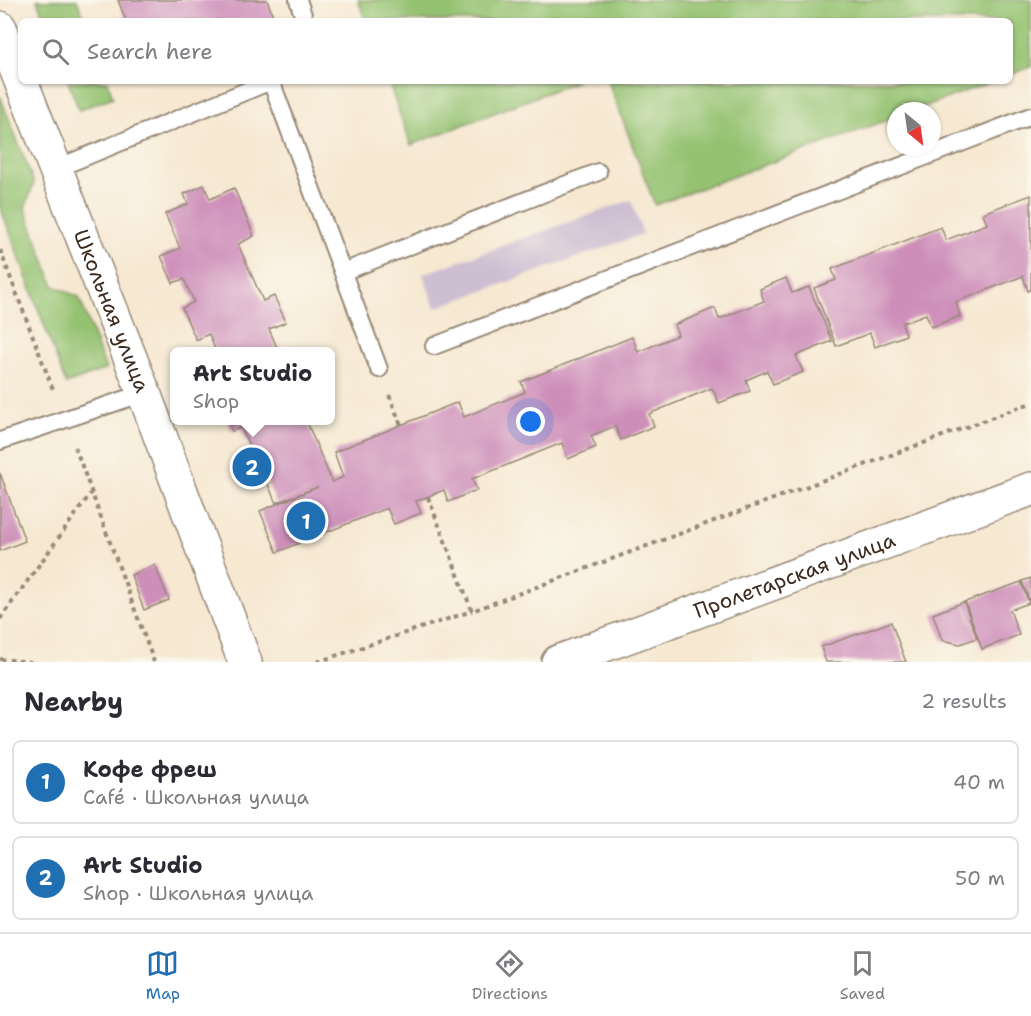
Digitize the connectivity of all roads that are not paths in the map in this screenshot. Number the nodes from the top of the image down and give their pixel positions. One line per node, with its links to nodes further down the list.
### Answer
1 (298, 0): 2 (lane)
2 (304, 18)
3 (0, 28): 4 (street, Школьная улица)
4 (18, 74)
5 (22, 84): 9 (street, Школьная улица)
6 (264, 84): 9 (lane)
7 (272, 84): 11 (lane)
8 (1031, 116): 12 (lane)
9 (55, 169): 14 (street, Школьная улица)
10 (598, 172): 11 (lane)
11 (343, 272): 13 (lane)
12 (434, 346)
13 (379, 369)
14 (144, 393): 15 (lane); 17 (street, Школьная улица)
15 (0, 441)
16 (1031, 489): 18 (street, Пролетарская улица)
17 (245, 662)
18 (558, 662)

